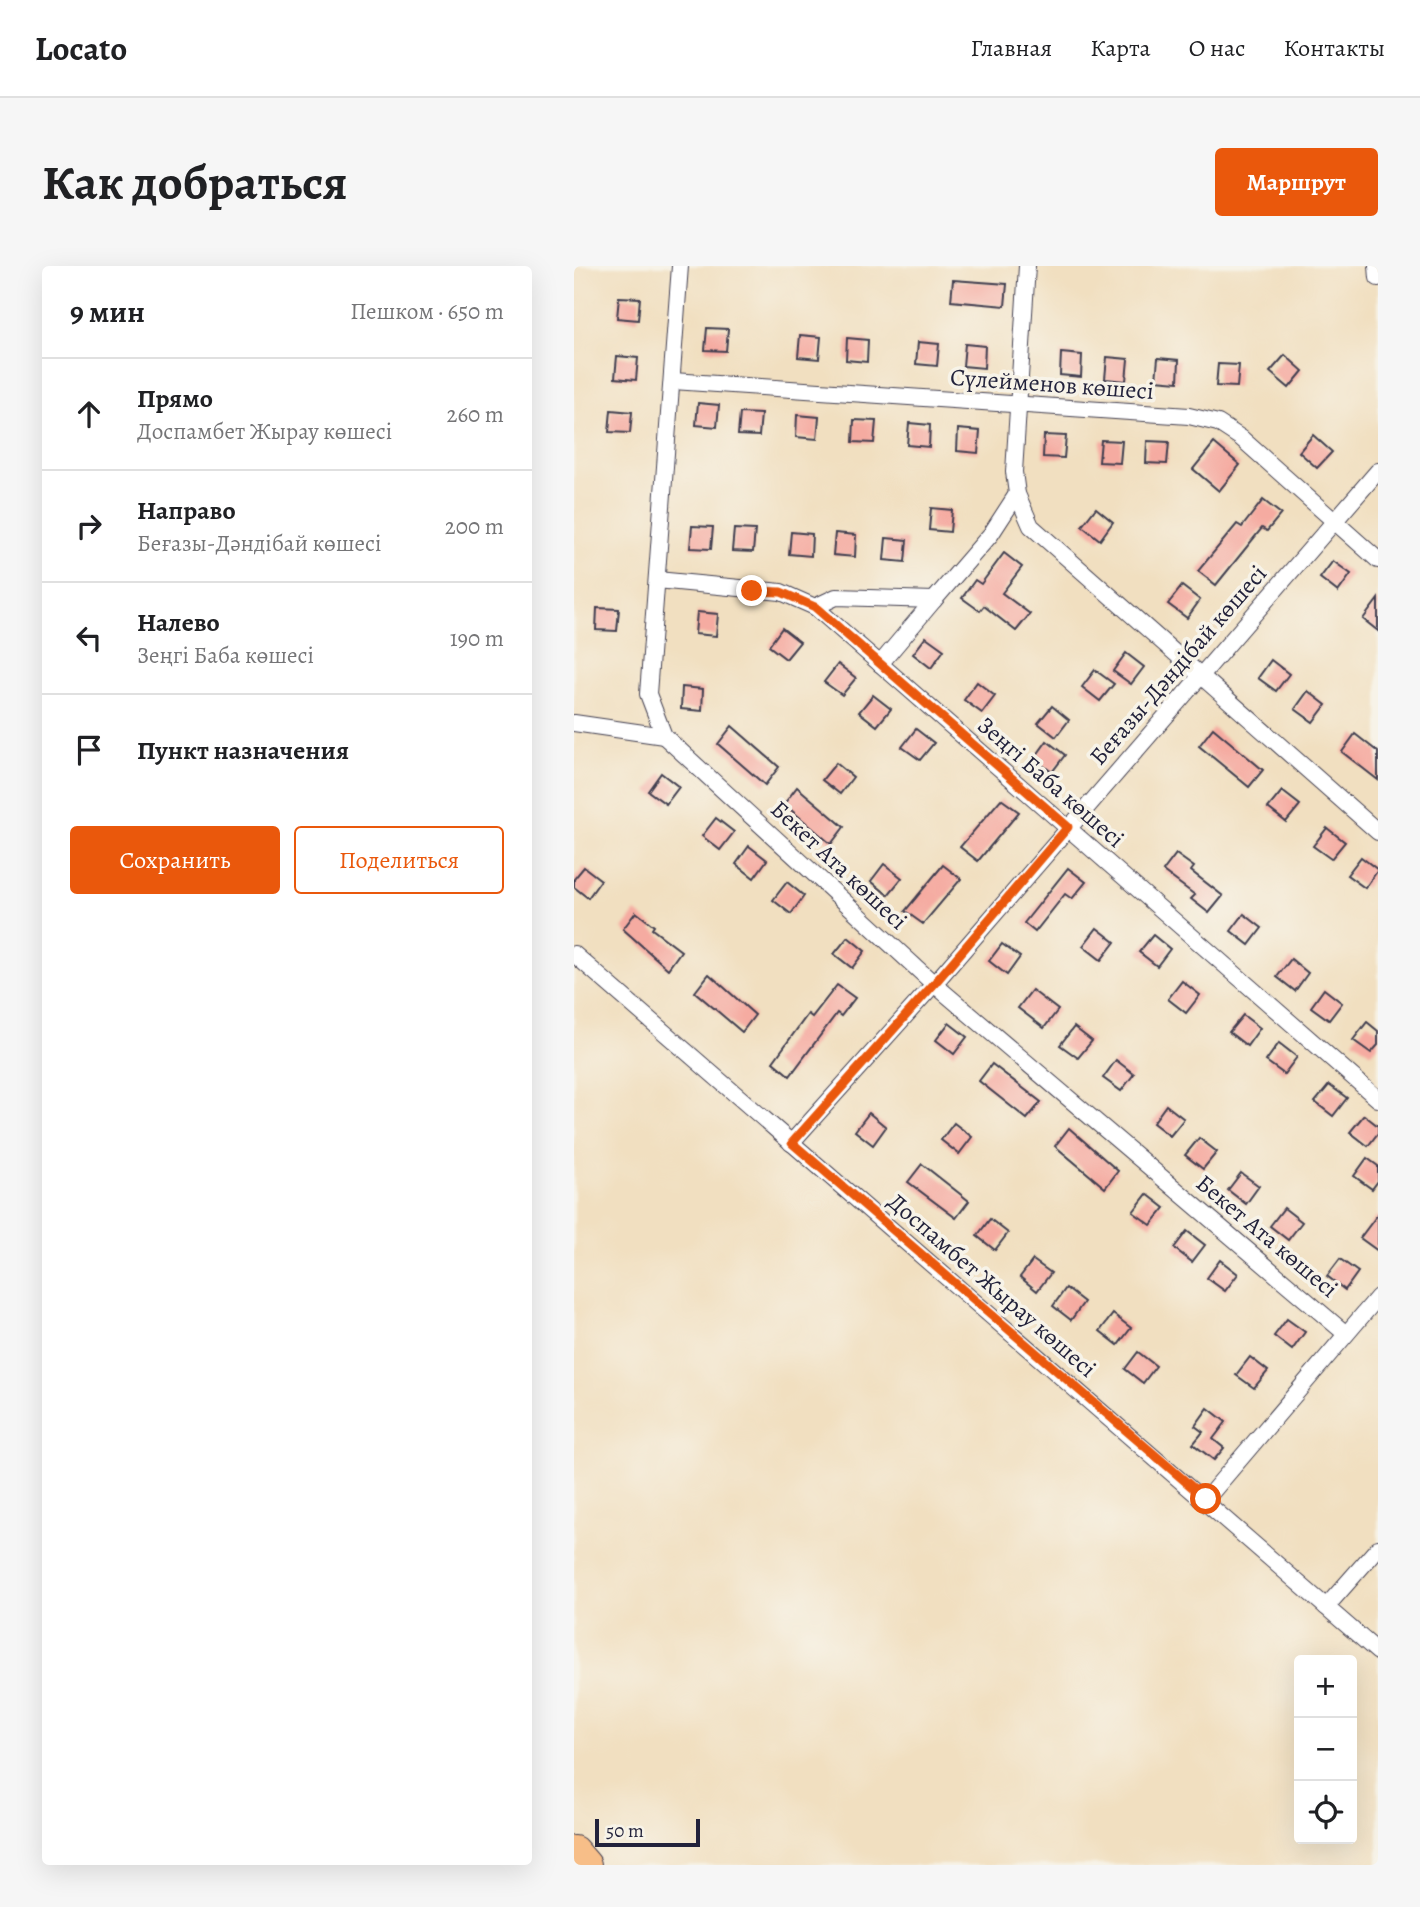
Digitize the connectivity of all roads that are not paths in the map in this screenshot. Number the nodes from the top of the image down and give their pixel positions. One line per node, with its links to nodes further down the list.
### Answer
1 (680, 266): 5 (street, Бекет Ата көшесі)
2 (1027, 266): 6 (street)
3 (1377, 266): 4 (street)
4 (1378, 278)
5 (673, 381): 6 (street, Сүлейменов көшесі); 11 (street, Бекет Ата көшесі)
6 (1018, 405): 8 (street); 9 (street, Сүлейменов көшесі)
7 (1378, 471): 9 (street, Беғазы-Дәндібай көшесі)
8 (1017, 494): 12 (street); 15 (street)
9 (1334, 521): 10 (street, Сүлейменов көшесі); 15 (street, Беғазы-Дәндібай көшесі)
10 (1378, 560)
11 (657, 580): 13 (street, Зеңгі Баба көшесі); 17 (street, Бекет Ата көшесі)
12 (934, 600): 13 (street); 14 (street)
13 (815, 607): 14 (street, Зеңгі Баба көшесі)
14 (880, 664): 18 (street, Зеңгі Баба көшесі)
15 (1199, 676): 18 (street, Беғазы-Дәндібай көшесі); 19 (street)
16 (574, 723): 17 (street)
17 (664, 736): 21 (street, Бекет Ата көшесі)
18 (1068, 827): 21 (street, Беғазы-Дәндібай көшесі); 22 (street, Зеңгі Баба көшесі)
19 (1378, 832)
20 (574, 954): 23 (street, Доспамбет Жырау көшесі)
21 (934, 984): 23 (street, Беғазы-Дәндібай көшесі); 25 (street, Бекет Ата көшесі)
22 (1378, 1099)
23 (792, 1143): 26 (street, Доспамбет Жырау көшесі)
24 (1378, 1297): 25 (street)
25 (1346, 1334): 26 (street)
26 (1206, 1499): 28 (street, Доспамбет Жырау көшесі)
27 (1378, 1548): 28 (street)
28 (1326, 1607): 29 (street, Доспамбет Жырау көшесі)
29 (1378, 1652)
30 (574, 1851): 31 (highway)
31 (586, 1865)

